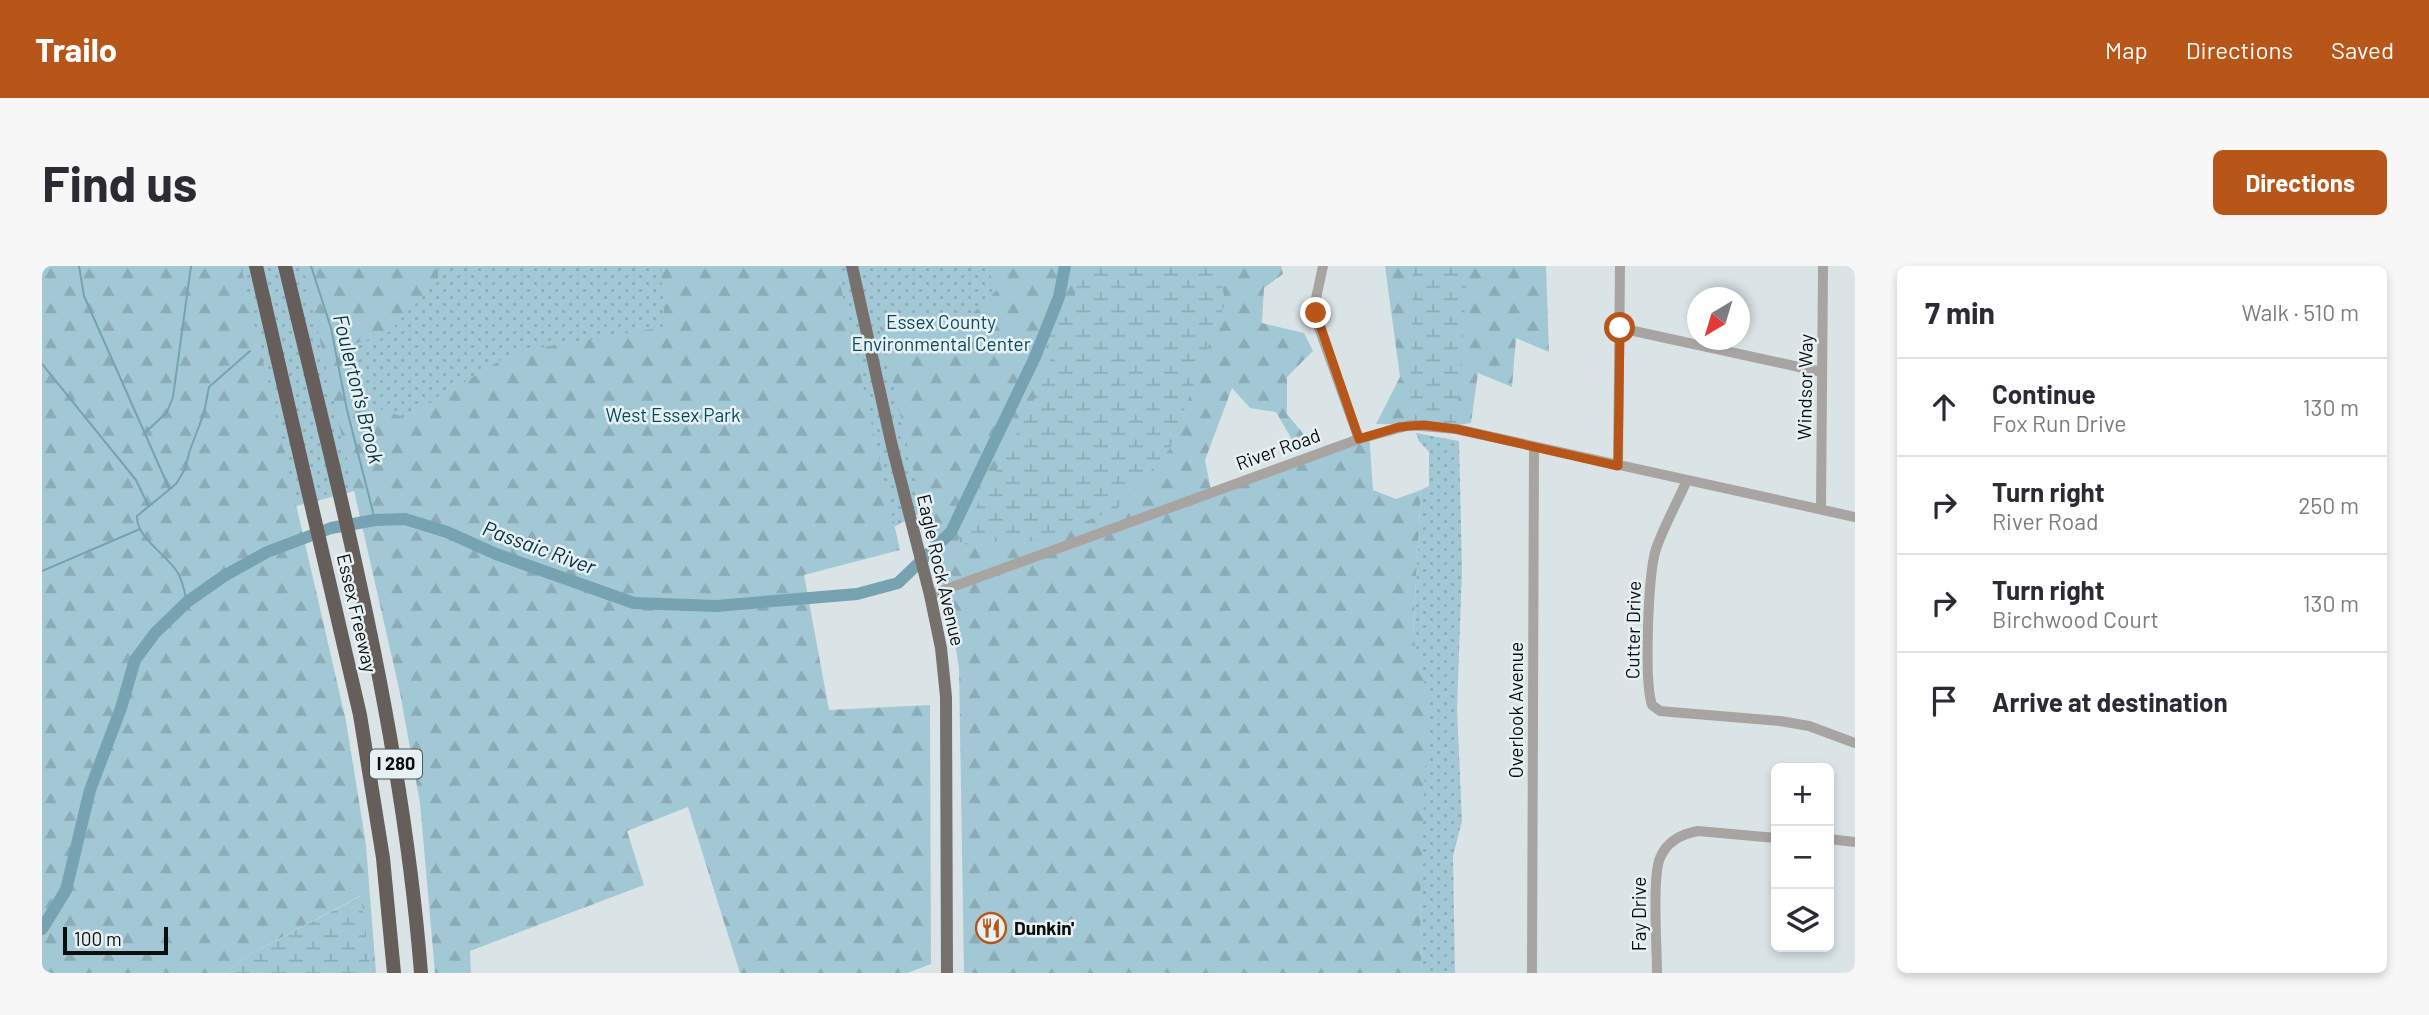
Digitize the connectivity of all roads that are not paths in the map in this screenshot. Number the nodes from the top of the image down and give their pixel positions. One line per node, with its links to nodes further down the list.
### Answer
1 (256, 266): 20 (highway, Essex Freeway / I 280)
2 (285, 266): 21 (highway, Essex Freeway / I 280)
3 (852, 266): 15 (main road, Eagle Rock Avenue)
4 (1323, 266): 9 (street)
5 (1620, 266): 7 (street)
6 (1824, 266): 8 (street, Windsor Way)
7 (1620, 328): 8 (street); 11 (street)
8 (1822, 372): 13 (street, Windsor Way)
9 (1359, 439): 10 (street, River Road); 15 (street, River Road)
10 (1534, 447): 11 (street, River Road); 23 (street, Overlook Avenue)
11 (1618, 466): 12 (street, River Road)
12 (1686, 480): 13 (street, River Road); 16 (street, Cutter Drive)
13 (1821, 509): 14 (street, River Road)
14 (1855, 517)
15 (931, 600): 22 (main road, Eagle Rock Avenue)
16 (1855, 743)
17 (1771, 838): 24 (street, Fay Drive)
18 (1834, 840): 19 (street)
19 (1855, 842)
20 (394, 973)
21 (421, 973)
22 (947, 973)
23 (1532, 973)
24 (1657, 973)

